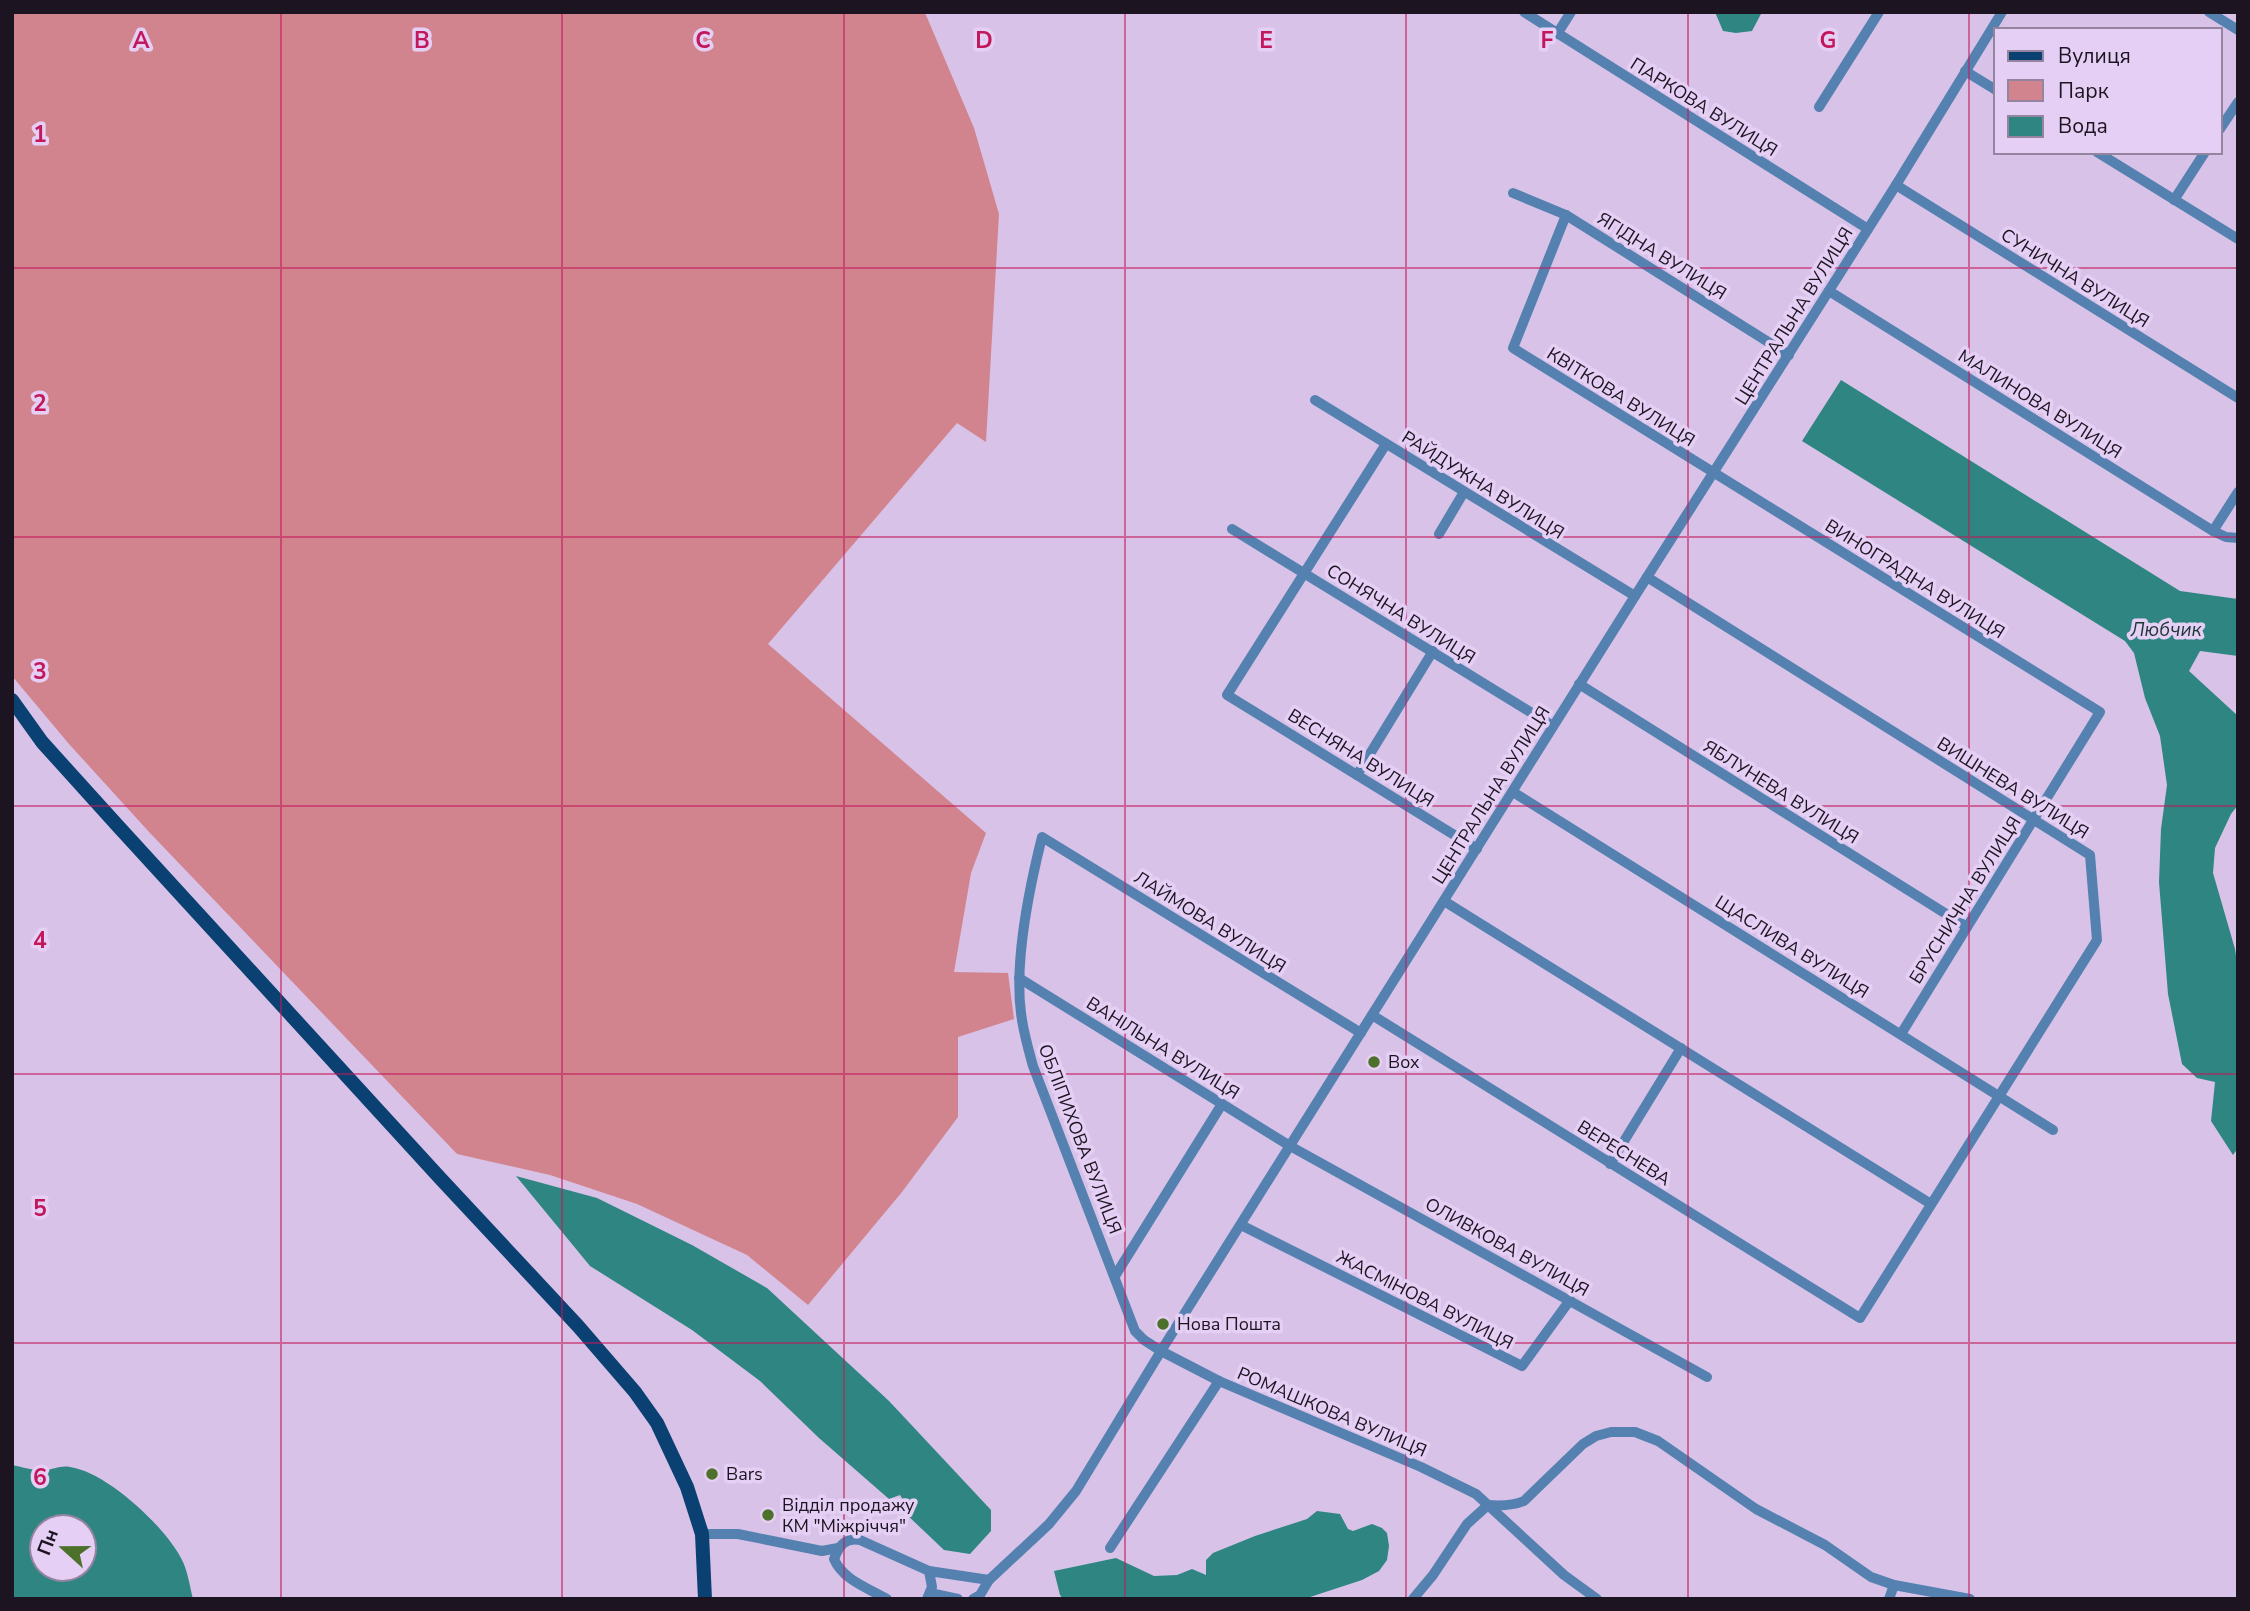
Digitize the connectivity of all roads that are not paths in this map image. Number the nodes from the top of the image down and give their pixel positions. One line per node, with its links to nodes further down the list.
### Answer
1 (1524, 12): 7 (street, ПАРКОВА ВУЛИЦЯ)
2 (1571, 12): 7 (street)
3 (1880, 12): 11 (street)
4 (2002, 12): 8 (street, ЦЕНТРАЛЬНА ВУЛИЦЯ)
5 (2209, 12): 6 (street)
6 (2238, 30)
7 (1558, 34): 19 (street, ПАРКОВА ВУЛИЦЯ)
8 (1965, 71): 9 (street); 15 (street, ЦЕНТРАЛЬНА ВУЛИЦЯ)
9 (1994, 89)
10 (2238, 102): 12 (street)
11 (1819, 107)
12 (2222, 126)
13 (2100, 154): 17 (street)
14 (2204, 154): 17 (street)
15 (1896, 185): 19 (street, ЦЕНТРАЛЬНА ВУЛИЦЯ); 23 (street, СУНИЧНА ВУЛИЦЯ)
16 (1513, 193): 18 (street, ЯГІДНА ВУЛИЦЯ)
17 (2174, 200): 20 (street)
18 (1566, 215): 22 (street, ЯГІДНА ВУЛИЦЯ); 26 (street, КВІТКОВА ВУЛИЦЯ)
19 (1868, 229): 21 (street, ЦЕНТРАЛЬНА ВУЛИЦЯ)
20 (2238, 239)
21 (1829, 291): 22 (street, ЦЕНТРАЛЬНА ВУЛИЦЯ); 30 (street, МАЛИНОВА ВУЛИЦЯ)
22 (1789, 355): 26 (street, ЦЕНТРАЛЬНА ВУЛИЦЯ)
23 (2238, 398)
24 (1315, 400): 25 (street, РАЙДУЖНА ВУЛИЦЯ)
25 (1386, 444): 27 (street, РАЙДУЖНА ВУЛИЦЯ); 33 (street)
26 (1713, 473): 34 (street, ЦЕНТРАЛЬНА ВУЛИЦЯ); 39 (street, ВИНОГРАДНА ВУЛИЦЯ)
27 (1464, 492): 31 (street); 35 (street, РАЙДУЖНА ВУЛИЦЯ)
28 (2238, 492): 30 (street)
29 (1232, 529): 33 (street, СОНЯЧНА ВУЛИЦЯ)
30 (2213, 531): 32 (street, МАЛИНОВА ВУЛИЦЯ)
31 (1439, 534)
32 (2238, 538)
33 (1305, 573): 36 (street, СОНЯЧНА ВУЛИЦЯ); 41 (street, ВЕСНЯНА ВУЛИЦЯ)
34 (1647, 577): 35 (street, ЦЕНТРАЛЬНА ВУЛИЦЯ); 43 (street, ВИШНЕВА ВУЛИЦЯ)
35 (1635, 596): 37 (street, ЦЕНТРАЛЬНА ВУЛИЦЯ)
36 (1433, 651): 40 (street, СОНЯЧНА ВУЛИЦЯ); 41 (street)
37 (1579, 684): 40 (street, ЦЕНТРАЛЬНА ВУЛИЦЯ); 47 (street, ЯБЛУНЕВА ВУЛИЦЯ)
38 (12, 700): 67 (main road)
39 (2100, 712): 43 (street, БРУСНИЧНА ВУЛИЦЯ)
40 (1553, 726): 42 (street, ЦЕНТРАЛЬНА ВУЛИЦЯ)
41 (1357, 775): 45 (street, ВЕСНЯНА ВУЛИЦЯ)
42 (1513, 792): 45 (street, ЦЕНТРАЛЬНА ВУЛИЦЯ); 51 (street, ЩАСЛИВА ВУЛИЦЯ)
43 (2034, 820): 47 (street, БРУСНИЧНА ВУЛИЦЯ); 53 (street, ВИШНЕВА ВУЛИЦЯ)
44 (1042, 837): 48 (street, ОБЛІПИХОВА ВУЛИЦЯ); 50 (street, ЛАЙМОВА ВУЛИЦЯ)
45 (1477, 849): 46 (street, ЦЕНТРАЛЬНА ВУЛИЦЯ)
46 (1444, 901): 49 (street, ЦЕНТРАЛЬНА ВУЛИЦЯ); 52 (street)
47 (1967, 927): 51 (street, БРУСНИЧНА ВУЛИЦЯ)
48 (1019, 978): 54 (street, ВАНІЛЬНА ВУЛИЦЯ); 60 (street, ОБЛІПИХОВА ВУЛИЦЯ)
49 (1372, 1015): 50 (street, ЦЕНТРАЛЬНА ВУЛИЦЯ); 57 (street, ВЕРЕСНЕВА)
50 (1361, 1033): 56 (street, ЦЕНТРАЛЬНА ВУЛИЦЯ)
51 (1900, 1034): 53 (street, ЩАСЛИВА ВУЛИЦЯ)
52 (1681, 1048): 57 (street); 58 (street)
53 (1999, 1096): 55 (street, ЩАСЛИВА ВУЛИЦЯ); 58 (street, ВИШНЕВА ВУЛИЦЯ)
54 (1222, 1104): 56 (street, ВАНІЛЬНА ВУЛИЦЯ); 60 (street)
55 (2053, 1130)
56 (1290, 1146): 59 (street, ЦЕНТРАЛЬНА ВУЛИЦЯ); 61 (street, ОЛИВКОВА ВУЛИЦЯ)
57 (1610, 1164): 62 (street, ВЕРЕСНЕВА)
58 (1931, 1204): 62 (street, ВИШНЕВА ВУЛИЦЯ)
59 (1241, 1225): 61 (street, ЖАСМІНОВА ВУЛИЦЯ); 63 (street, ЦЕНТРАЛЬНА ВУЛИЦЯ)
60 (1115, 1276): 63 (street, ОБЛІПИХОВА ВУЛИЦЯ)
61 (1570, 1300): 64 (street, ОЛИВКОВА ВУЛИЦЯ)
62 (1860, 1318)
63 (1161, 1351): 65 (street, РОМАШКОВА ВУЛИЦЯ); 73 (street, ЦЕНТРАЛЬНА ВУЛИЦЯ)
64 (1707, 1377)
65 (1219, 1381): 66 (street, РОМАШКОВА ВУЛИЦЯ); 69 (street)
66 (1488, 1504): 74 (street); 80 (street); 81 (street, РОМАШКОВА ВУЛИЦЯ)
67 (702, 1534): 70 (street); 76 (main road)
68 (838, 1548): 70 (street); 71 (street); 72 (street)
69 (1110, 1548)
70 (822, 1550): 71 (street)
71 (834, 1559): 77 (street)
72 (929, 1571): 73 (street); 75 (street)
73 (989, 1580): 79 (street, ЦЕНТРАЛЬНА ВУЛИЦЯ)
74 (1894, 1585): 82 (street); 83 (street)
75 (929, 1596): 78 (street)
76 (705, 1599)
77 (887, 1599)
78 (958, 1599)
79 (974, 1599)
80 (1413, 1599)
81 (1597, 1599)
82 (1889, 1599)
83 (1970, 1599)

